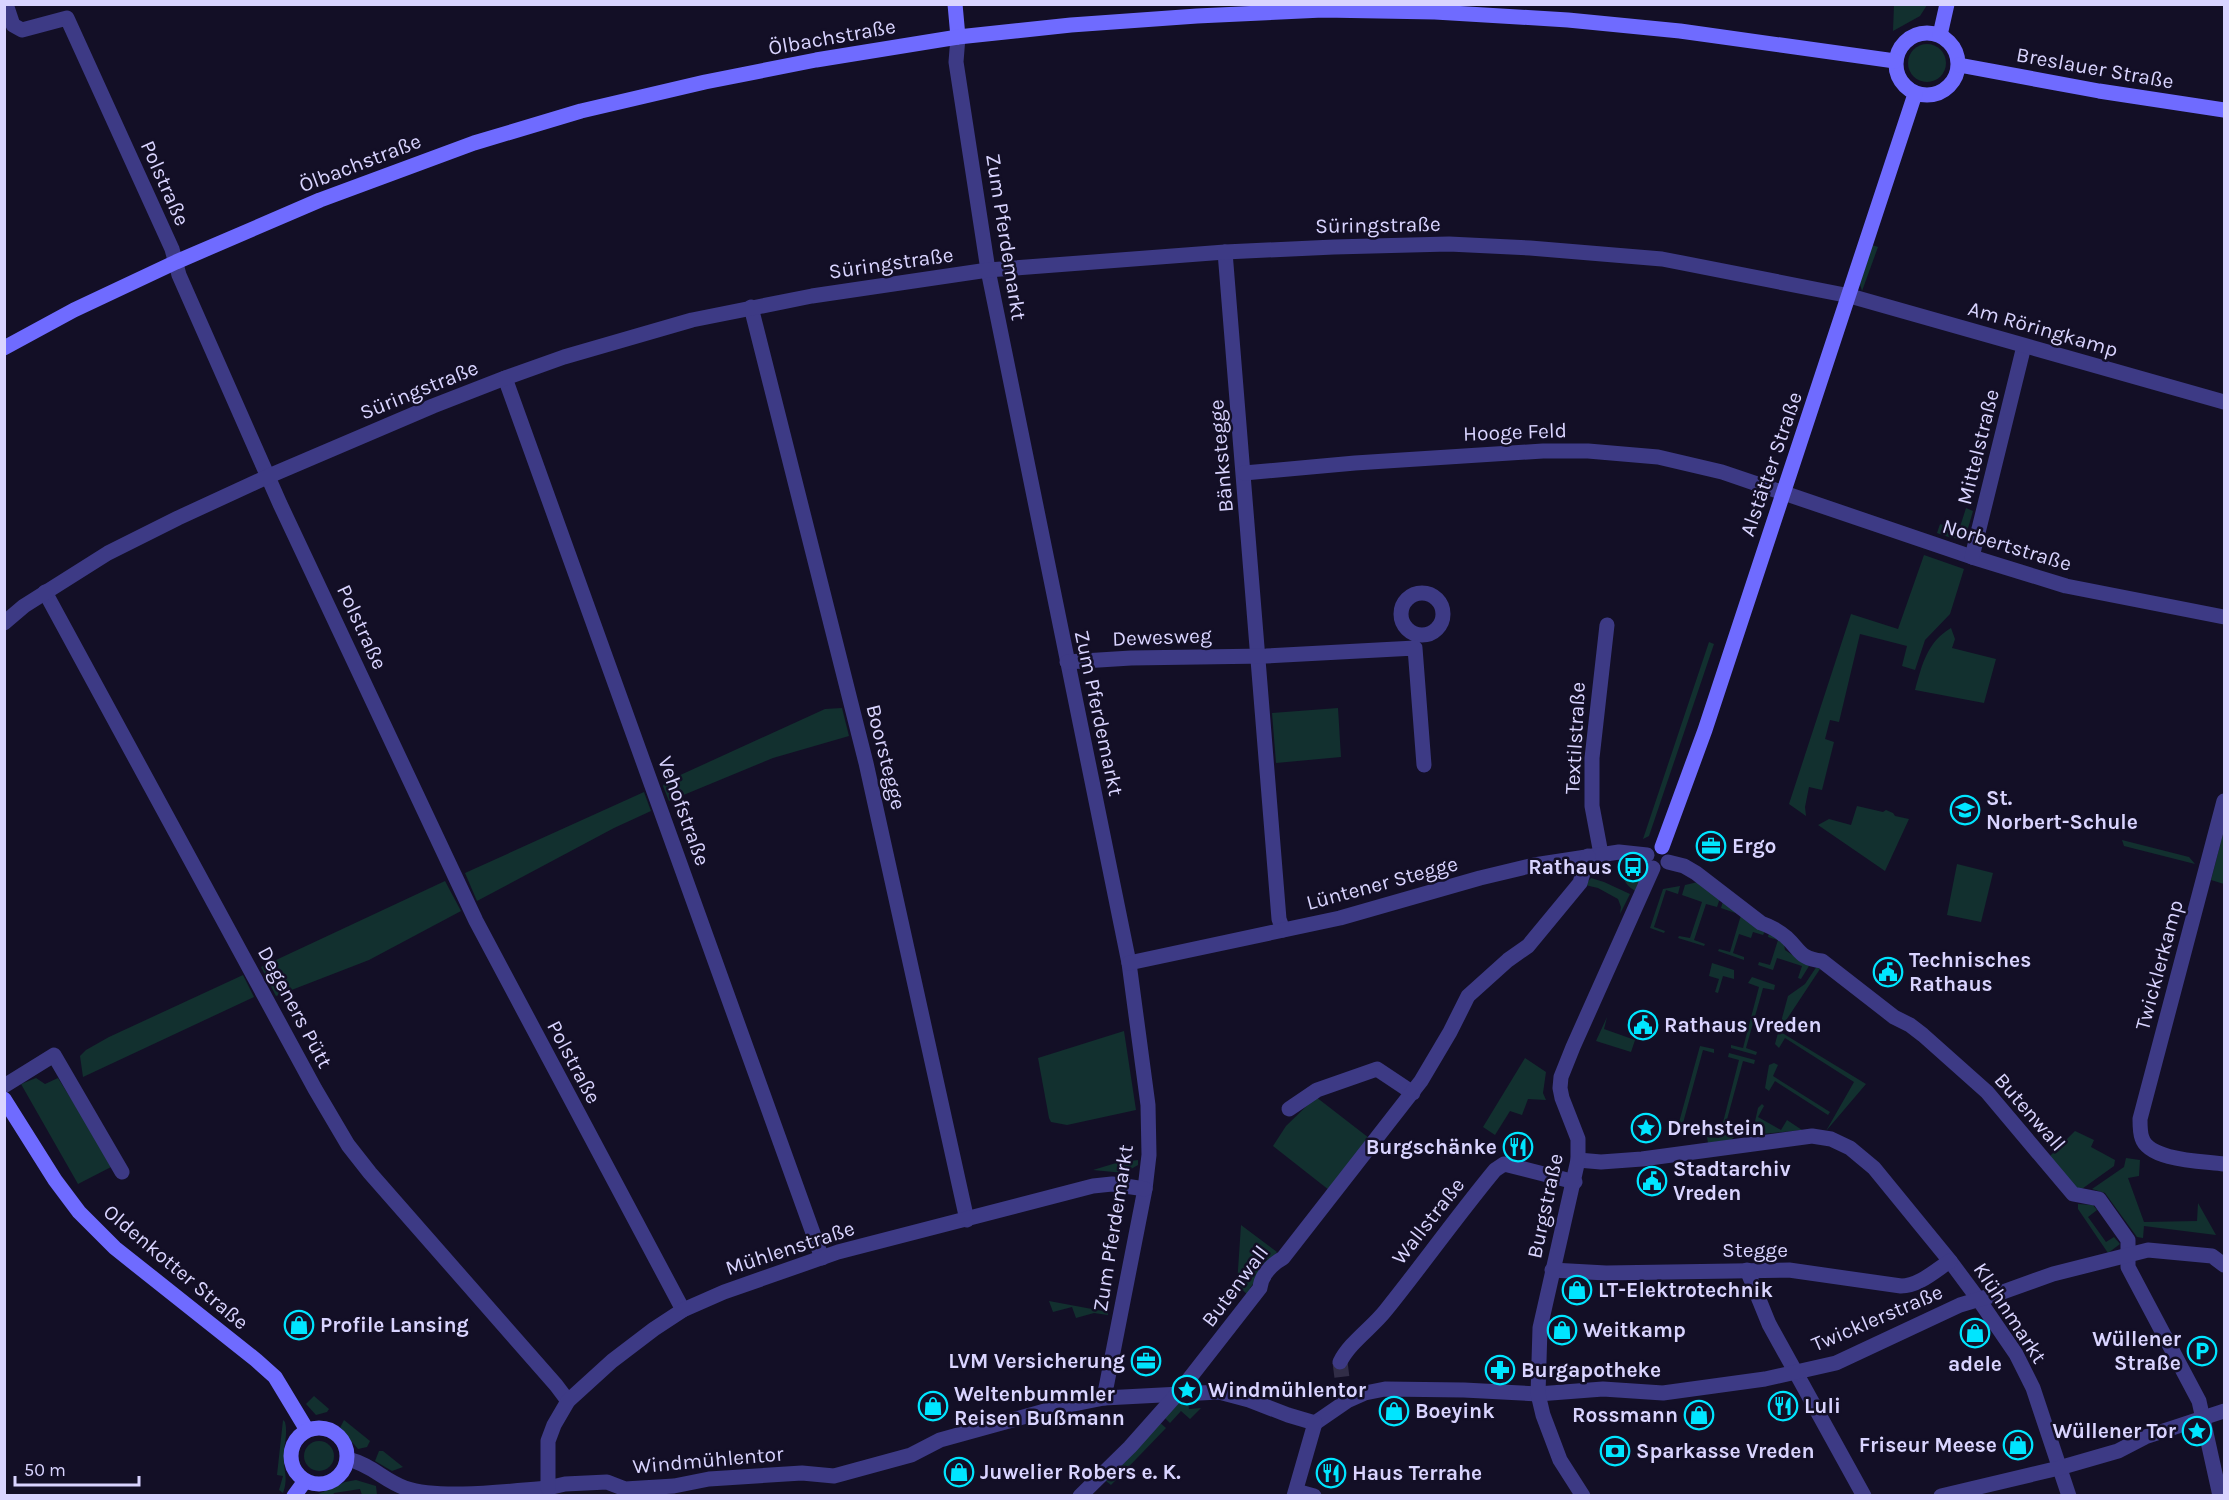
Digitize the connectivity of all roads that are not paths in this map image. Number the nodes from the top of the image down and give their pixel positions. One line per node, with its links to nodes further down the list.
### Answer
1 (6, 4): 11 (street, Polstraße)
2 (956, 4): 5 (street)
3 (1947, 4): 4 (street)
4 (1940, 35): 6 (street); 7 (street)
5 (958, 37): 6 (street, Ölbachstraße); 11 (street, Ölbachstraße); 12 (street, Zum Pferdemarkt)
6 (1895, 61): 8 (street)
7 (1959, 65): 8 (street); 9 (street, Breslauer Straße)
8 (1916, 94): 13 (street, Alstätter Straße)
9 (2224, 110)
10 (1226, 252): 12 (street, Süringstraße); 13 (street, Süringstraße); 19 (street, Bänkstegge)
11 (176, 262): 16 (street, Ölbachstraße); 20 (street, Polstraße)
12 (988, 270): 14 (street, Süringstraße); 28 (street, Zum Pferdemarkt)
13 (1850, 296): 15 (street, Am Röringkamp); 21 (street, Alstätter Straße)
14 (751, 307): 17 (street, Süringstraße); 46 (street, Boorstegge)
15 (2024, 346): 18 (street, Am Röringkamp); 22 (street, Mittelstraße)
16 (4, 348)
17 (505, 378): 20 (street, Süringstraße); 48 (street, Vehofstraße)
18 (2224, 402)
19 (1244, 473): 21 (street, Hooge Feld); 27 (street, Bänkstegge)
20 (268, 476): 23 (street, Süringstraße); 54 (street, Polstraße)
21 (1782, 494): 22 (street, Norbertstraße); 31 (street, Alstätter Straße)
22 (1972, 557): 24 (street, Norbertstraße)
23 (45, 592): 25 (street, Süringstraße); 60 (street, Degeners Pütt)
24 (2224, 617)
25 (4, 624)
26 (1606, 625): 32 (street, Textilstraße)
27 (1258, 656): 28 (street, Dewesweg); 29 (street); 35 (street, Bänkstegge)
28 (1067, 662): 36 (street, Zum Pferdemarkt)
29 (1424, 765)
30 (2224, 801): 42 (street, Twicklerkamp)
31 (1662, 847): 33 (street); 34 (street)
32 (1594, 855): 33 (street, Lüntener Stegge); 35 (street, Lüntener Stegge); 38 (street, Butenwall)
33 (1650, 861): 34 (street); 41 (street, Burgstraße)
34 (1668, 862): 47 (street, Butenwall)
35 (1283, 930): 36 (street, Lüntener Stegge)
36 (1129, 963): 45 (street, Zum Pferdemarkt)
37 (4, 1086): 43 (street, Oldenkotter Straße)
38 (1413, 1093): 40 (street); 57 (street, Butenwall)
39 (4, 1099): 64 (street, Oldenkotter Straße)
40 (1289, 1109)
41 (1578, 1160): 44 (street, Burgstraße); 49 (street, Klühnmarkt)
42 (2224, 1164)
43 (122, 1172)
44 (1575, 1182): 51 (street, Burgstraße); 55 (street, Wallstraße)
45 (1145, 1189): 46 (street, Mühlenstraße); 59 (street, Zum Pferdemarkt)
46 (966, 1220): 48 (street, Mühlenstraße)
47 (2129, 1255): 50 (street, Twicklerstraße); 53 (street, Twicklerstraße); 62 (street, Butenwall)
48 (822, 1258): 54 (street, Mühlenstraße)
49 (1950, 1261): 52 (street, Stegge); 53 (street, Klühnmarkt)
50 (2224, 1265)
51 (1552, 1270): 52 (street, Stegge); 58 (street, Burgstraße)
52 (1747, 1270): 56 (street)
53 (1978, 1300): 56 (street, Twicklerstraße); 66 (street, Klühnmarkt)
54 (683, 1310): 60 (street, Mühlenstraße)
55 (1340, 1362)
56 (1795, 1373): 58 (street, Twicklerstraße); 76 (street)
57 (1178, 1393): 59 (street, Windmühlentor); 63 (street, Windmühlentor); 73 (street, Butenwall)
58 (1538, 1394): 63 (street, Twicklerstraße); 75 (street)
59 (1104, 1398): 69 (street, Windmühlentor)
60 (568, 1401): 68 (street, Mühlenstraße)
61 (2224, 1411): 62 (street)
62 (2204, 1418): 66 (street); 79 (street, Butenwall)
63 (1315, 1423): 70 (street)
64 (307, 1430): 65 (street); 67 (street)
65 (348, 1459): 67 (street); 71 (street, Windmühlentor)
66 (2059, 1468): 77 (street); 78 (street, Klühnmarkt)
67 (305, 1481): 72 (street)
68 (548, 1488): 69 (street, Windmühlentor); 71 (street, Windmühlentor)
69 (675, 1491)
70 (1295, 1493): 74 (street)
71 (492, 1494)
72 (294, 1496)
73 (1080, 1496)
74 (1314, 1496)
75 (1583, 1496)
76 (1864, 1496)
77 (1941, 1496)
78 (2069, 1496)
79 (2220, 1496)

